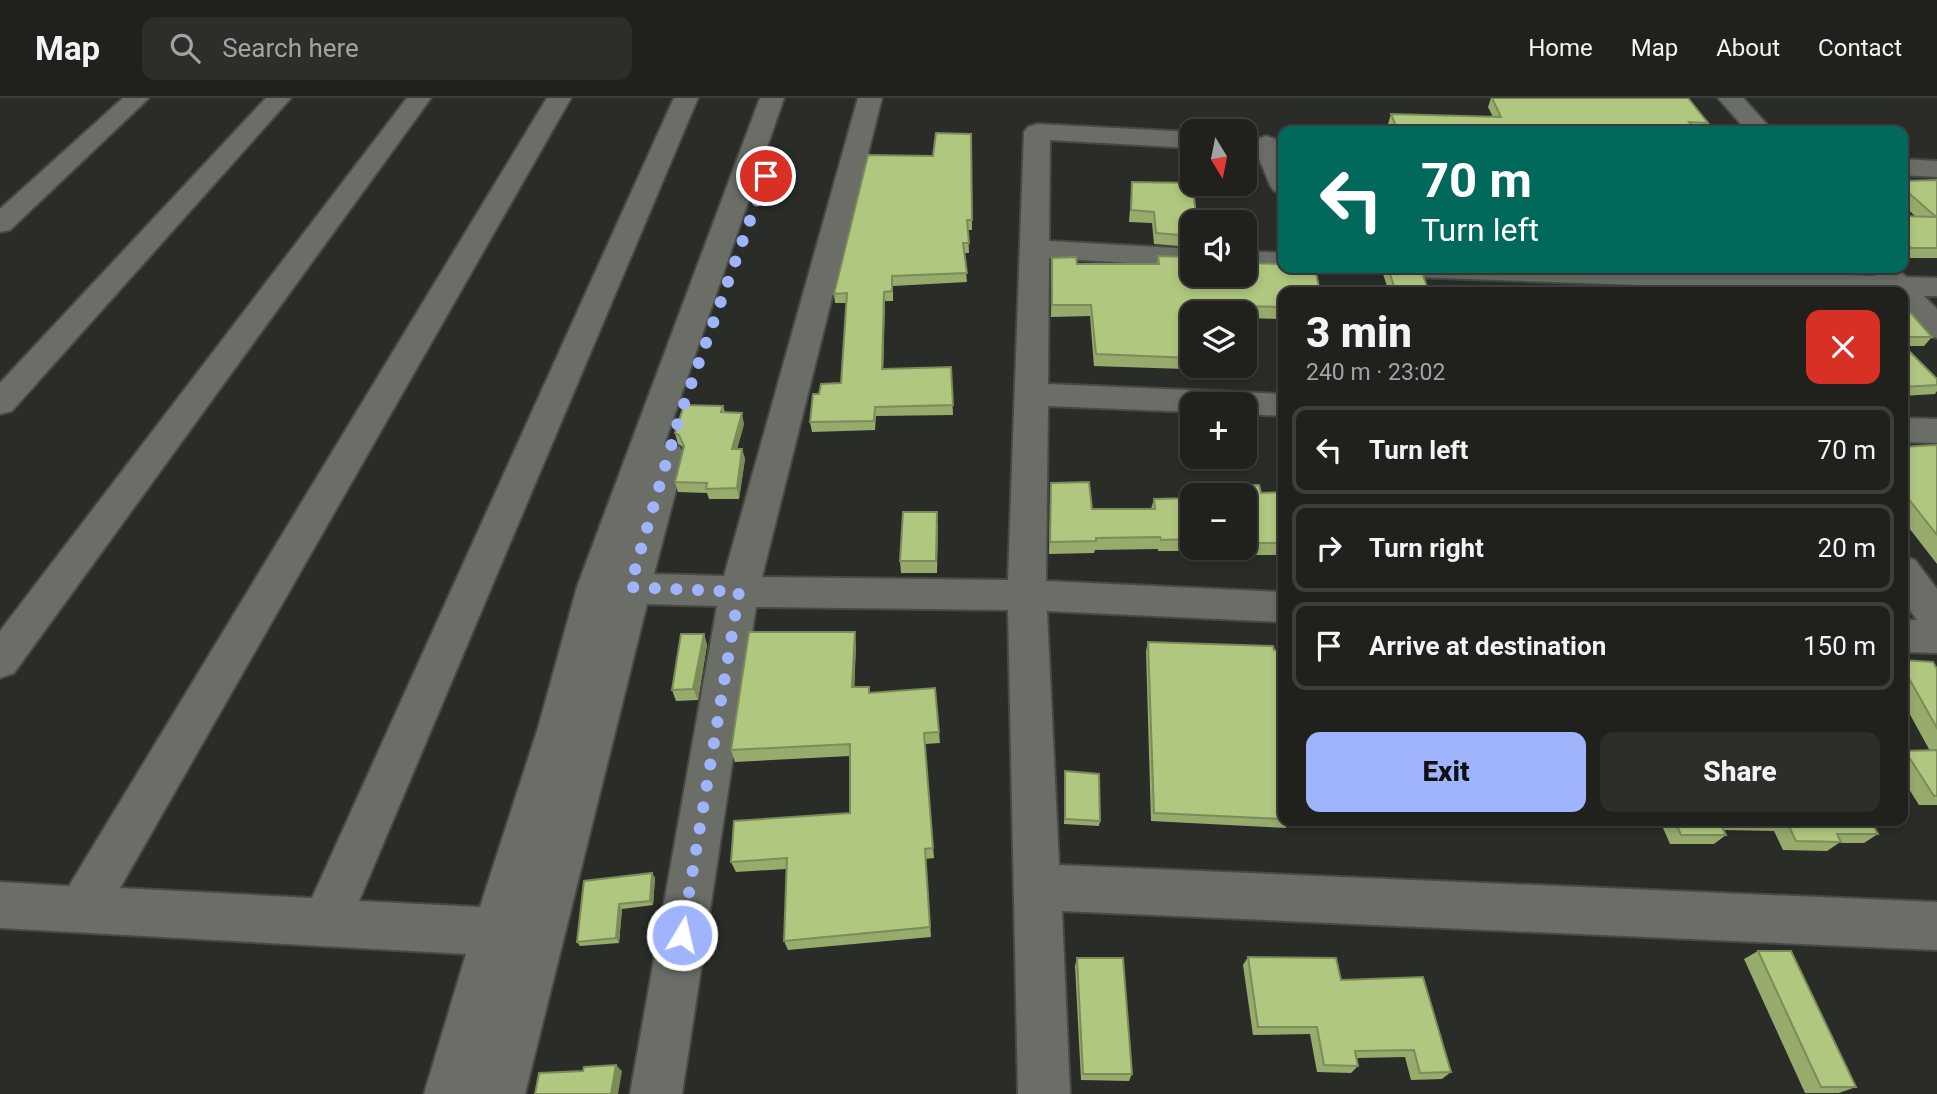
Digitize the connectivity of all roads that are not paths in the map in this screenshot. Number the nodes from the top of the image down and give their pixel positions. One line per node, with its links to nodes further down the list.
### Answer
1 (137, 98): 16 (street)
2 (279, 98): 28 (street)
3 (419, 98): 40 (street)
4 (559, 98): 43 (street)
5 (686, 98): 44 (street)
6 (772, 98): 33 (street)
7 (794, 98): 33 (street)
8 (870, 98): 34 (street)
9 (1730, 98): 10 (street)
10 (1755, 126)
11 (1180, 139): 17 (street)
12 (1264, 144): 15 (street)
13 (1908, 167): 14 (street)
14 (1937, 169)
15 (1278, 174)
16 (0, 224)
17 (1034, 249): 18 (street); 27 (street)
18 (1180, 257)
19 (1257, 261): 20 (street)
20 (1278, 262)
21 (1539, 273): 23 (street)
22 (1891, 277): 23 (street); 24 (street)
23 (1693, 279)
24 (1937, 287)
25 (1908, 296): 26 (street)
26 (1937, 328)
27 (1031, 394): 29 (street); 35 (street)
28 (0, 402)
29 (1278, 405)
30 (1908, 430): 31 (street)
31 (1937, 431)
32 (1908, 578): 37 (street)
33 (613, 587): 34 (street); 46 (street); 47 (street)
34 (739, 592): 35 (street); 50 (street)
35 (1027, 595): 36 (street); 41 (street)
36 (1278, 607)
37 (1937, 618)
38 (1908, 636): 39 (street)
39 (1937, 637)
40 (0, 660)
41 (1038, 887): 45 (street); 51 (street)
42 (0, 905): 43 (street)
43 (82, 909): 44 (street)
44 (327, 920): 46 (street)
45 (1937, 926)
46 (496, 933): 47 (street); 48 (street)
47 (545, 933): 49 (street)
48 (450, 1094)
49 (499, 1094)
50 (656, 1094)
51 (1044, 1094)

